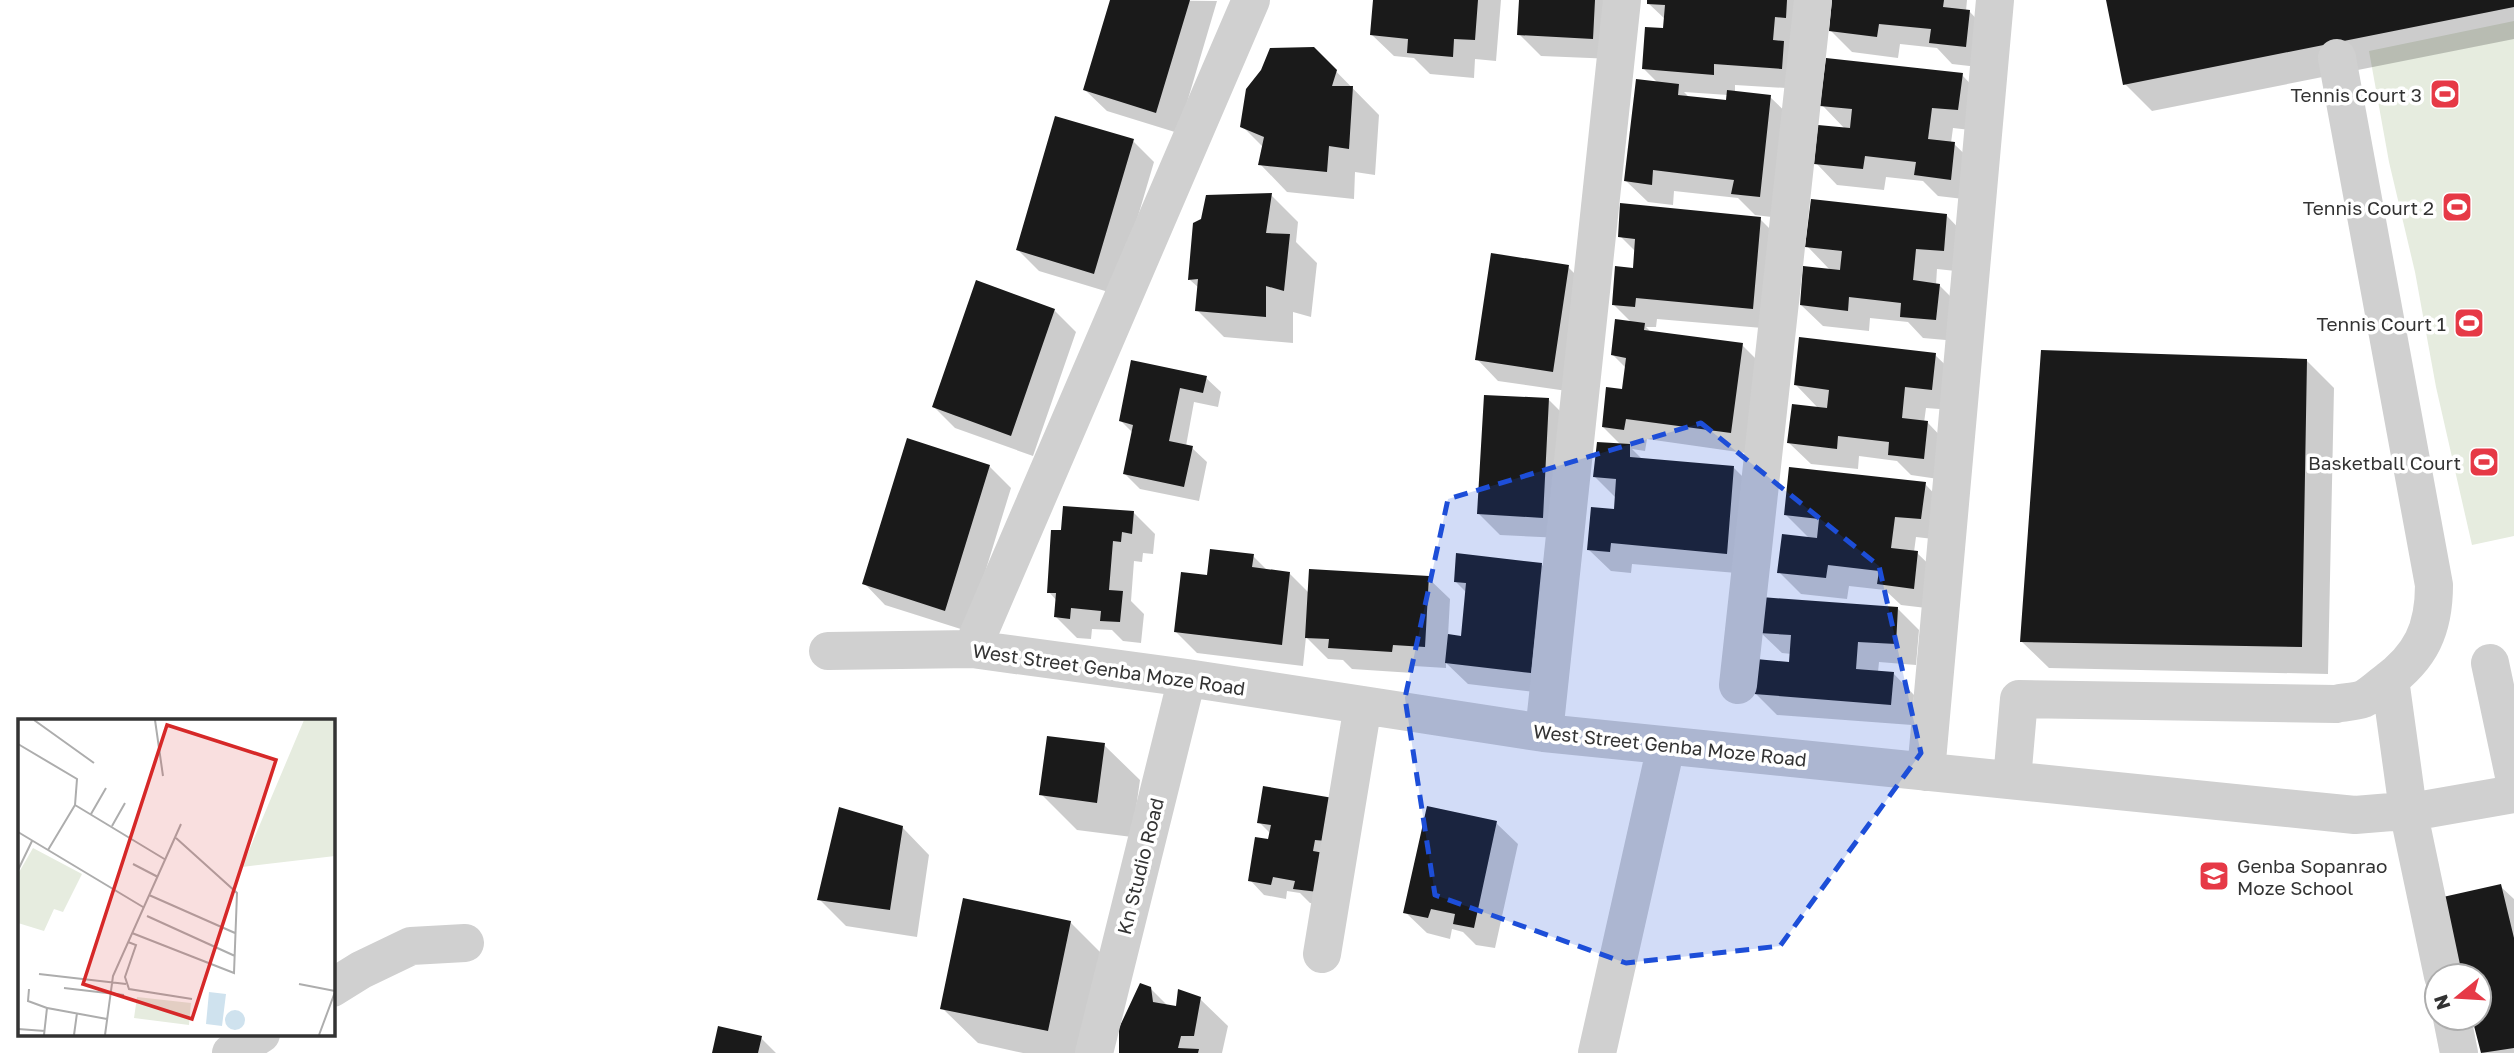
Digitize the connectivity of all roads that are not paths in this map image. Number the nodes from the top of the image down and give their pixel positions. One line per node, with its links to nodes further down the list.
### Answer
1 (1251, 0): 6 (street)
2 (1622, 0): 13 (street)
3 (1813, 0): 11 (street)
4 (1995, 0): 15 (street)
5 (2337, 58): 10 (street)
6 (972, 649): 7 (street, West Street Genba Moze Road); 9 (street, West Street Genba Moze Road)
7 (828, 651)
8 (2490, 663): 16 (street)
9 (1187, 678): 12 (street, West Street Genba Moze Road); 27 (street, Kn Studio Road)
10 (2390, 679): 17 (street); 19 (street)
11 (1738, 685)
12 (1363, 705): 13 (street, West Street Genba Moze Road); 21 (street)
13 (1544, 733): 14 (street, West Street Genba Moze Road)
14 (1666, 746): 15 (street, West Street Genba Moze Road); 28 (street)
15 (1926, 772): 17 (street, West Street Genba Moze Road)
16 (2514, 776)
17 (2012, 780): 19 (street, West Street Genba Moze Road)
18 (2514, 794): 19 (street, West Street Genba Moze Road)
19 (2408, 810): 22 (street)
20 (465, 943): 23 (street)
21 (1322, 954)
22 (2440, 962)
23 (334, 987)
24 (2455, 1032): 29 (street)
25 (258, 1036): 26 (street)
26 (231, 1053)
27 (1094, 1053)
28 (1597, 1053)
29 (2459, 1053)

